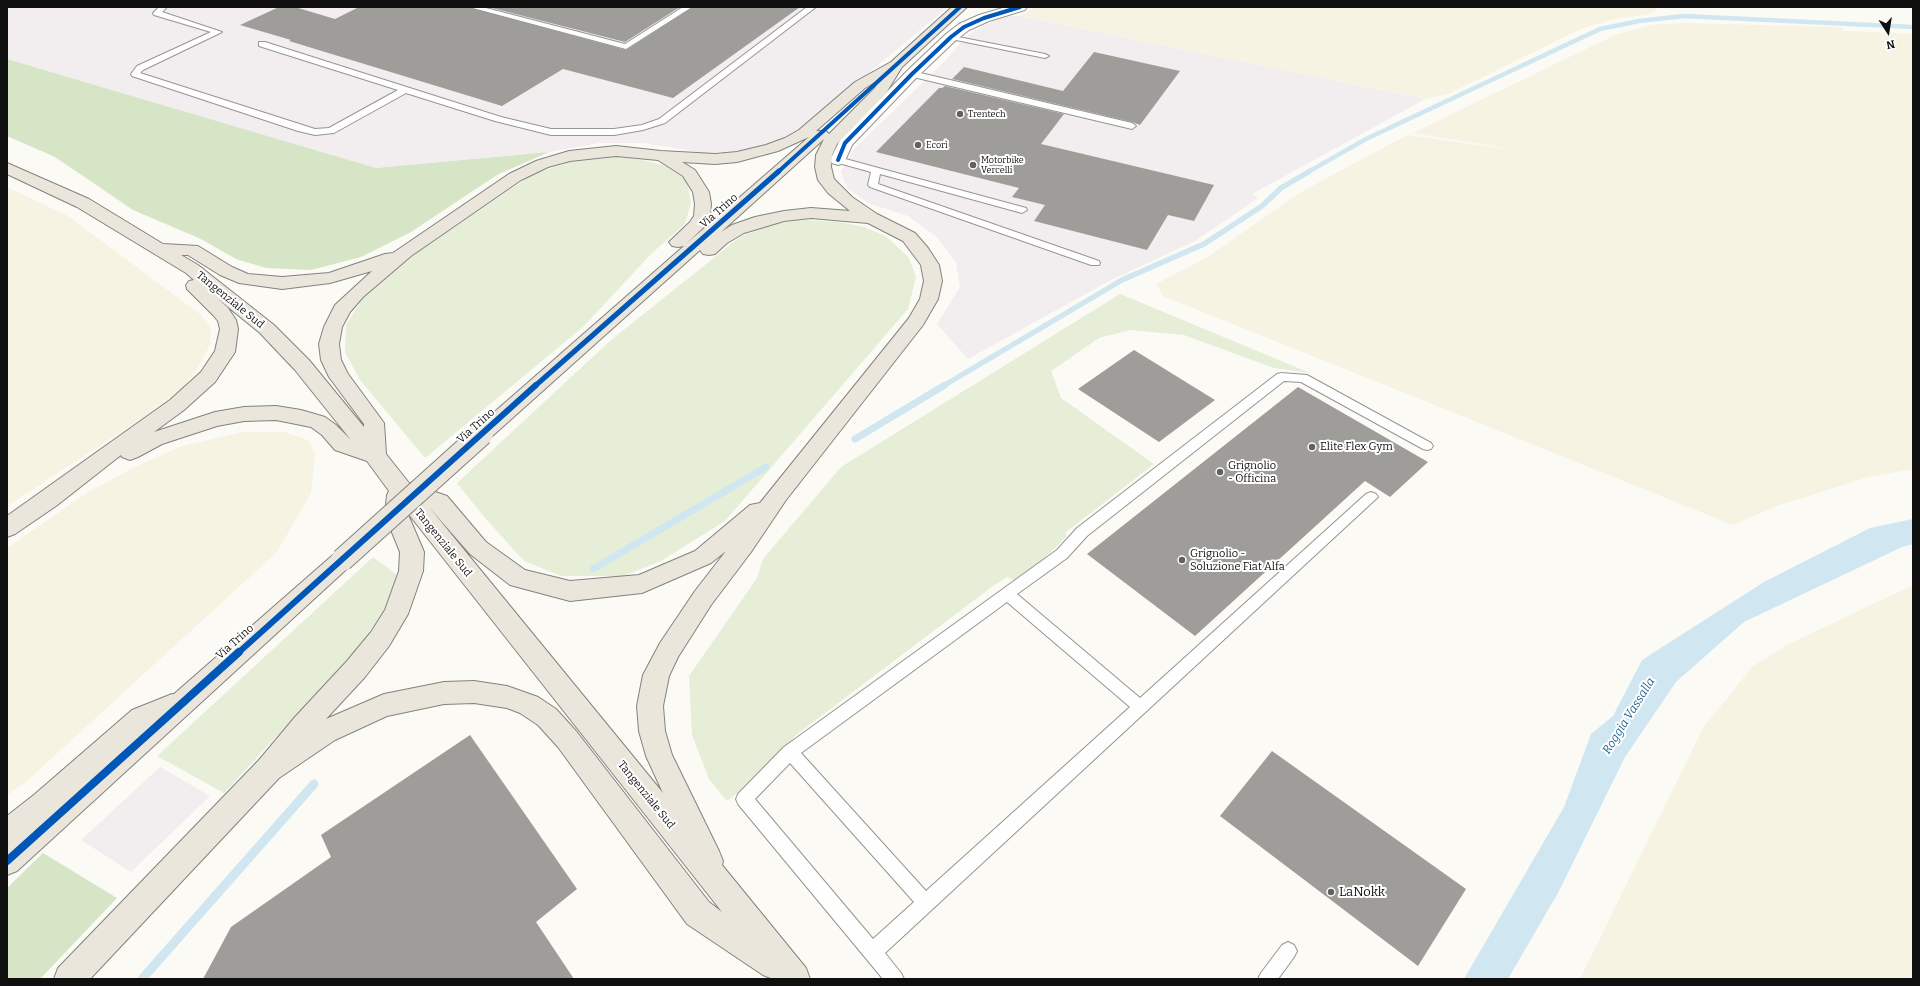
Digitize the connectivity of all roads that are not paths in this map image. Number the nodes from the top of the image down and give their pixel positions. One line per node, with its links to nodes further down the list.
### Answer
1 (163, 7): 12 (lane)
2 (473, 7): 3 (lane)
3 (688, 7)
4 (812, 7): 12 (lane)
5 (960, 7): 10 (main road, Via Trino)
6 (1020, 7): 7 (street)
7 (951, 36): 9 (lane); 11 (street)
8 (262, 44): 12 (lane)
9 (1045, 56)
10 (896, 65): 14 (main road); 19 (main road); 24 (main road, Via Trino)
11 (912, 74): 13 (lane); 15 (street)
12 (405, 90)
13 (1132, 126)
14 (661, 156): 21 (main road); 24 (main road)
15 (838, 160): 17 (lane)
16 (7, 168): 20 (main road, Tangenziale Sud)
17 (876, 170): 18 (lane); 22 (lane)
18 (1022, 210)
19 (872, 218): 24 (main road); 28 (main road)
20 (161, 249): 21 (main road); 23 (main road, Tangenziale Sud)
21 (405, 252): 26 (main road)
22 (1095, 263)
23 (192, 269): 26 (main road, Tangenziale Sud); 30 (main road)
24 (628, 303): 33 (main road, Via Trino, bridge)
25 (1427, 446): 32 (lane)
26 (375, 456): 27 (main road, Tangenziale Sud); 30 (main road)
27 (399, 488): 28 (main road); 36 (main road); 39 (main road, Tangenziale Sud)
28 (778, 494): 39 (main road)
29 (1371, 497): 34 (lane)
30 (48, 500): 31 (main road)
31 (7, 528)
32 (1007, 594): 34 (lane); 35 (lane)
33 (190, 697): 37 (main road); 38 (main road, Via Trino)
34 (1140, 706): 40 (lane)
35 (790, 752): 40 (lane); 42 (lane)
36 (269, 769): 43 (main road); 44 (main road)
37 (7, 833)
38 (7, 861)
39 (724, 891): 43 (main road, Tangenziale Sud)
40 (925, 902): 42 (lane)
41 (1288, 951): 46 (lane)
42 (872, 952): 45 (lane)
43 (794, 978)
44 (69, 979)
45 (894, 979)
46 (1267, 979)

